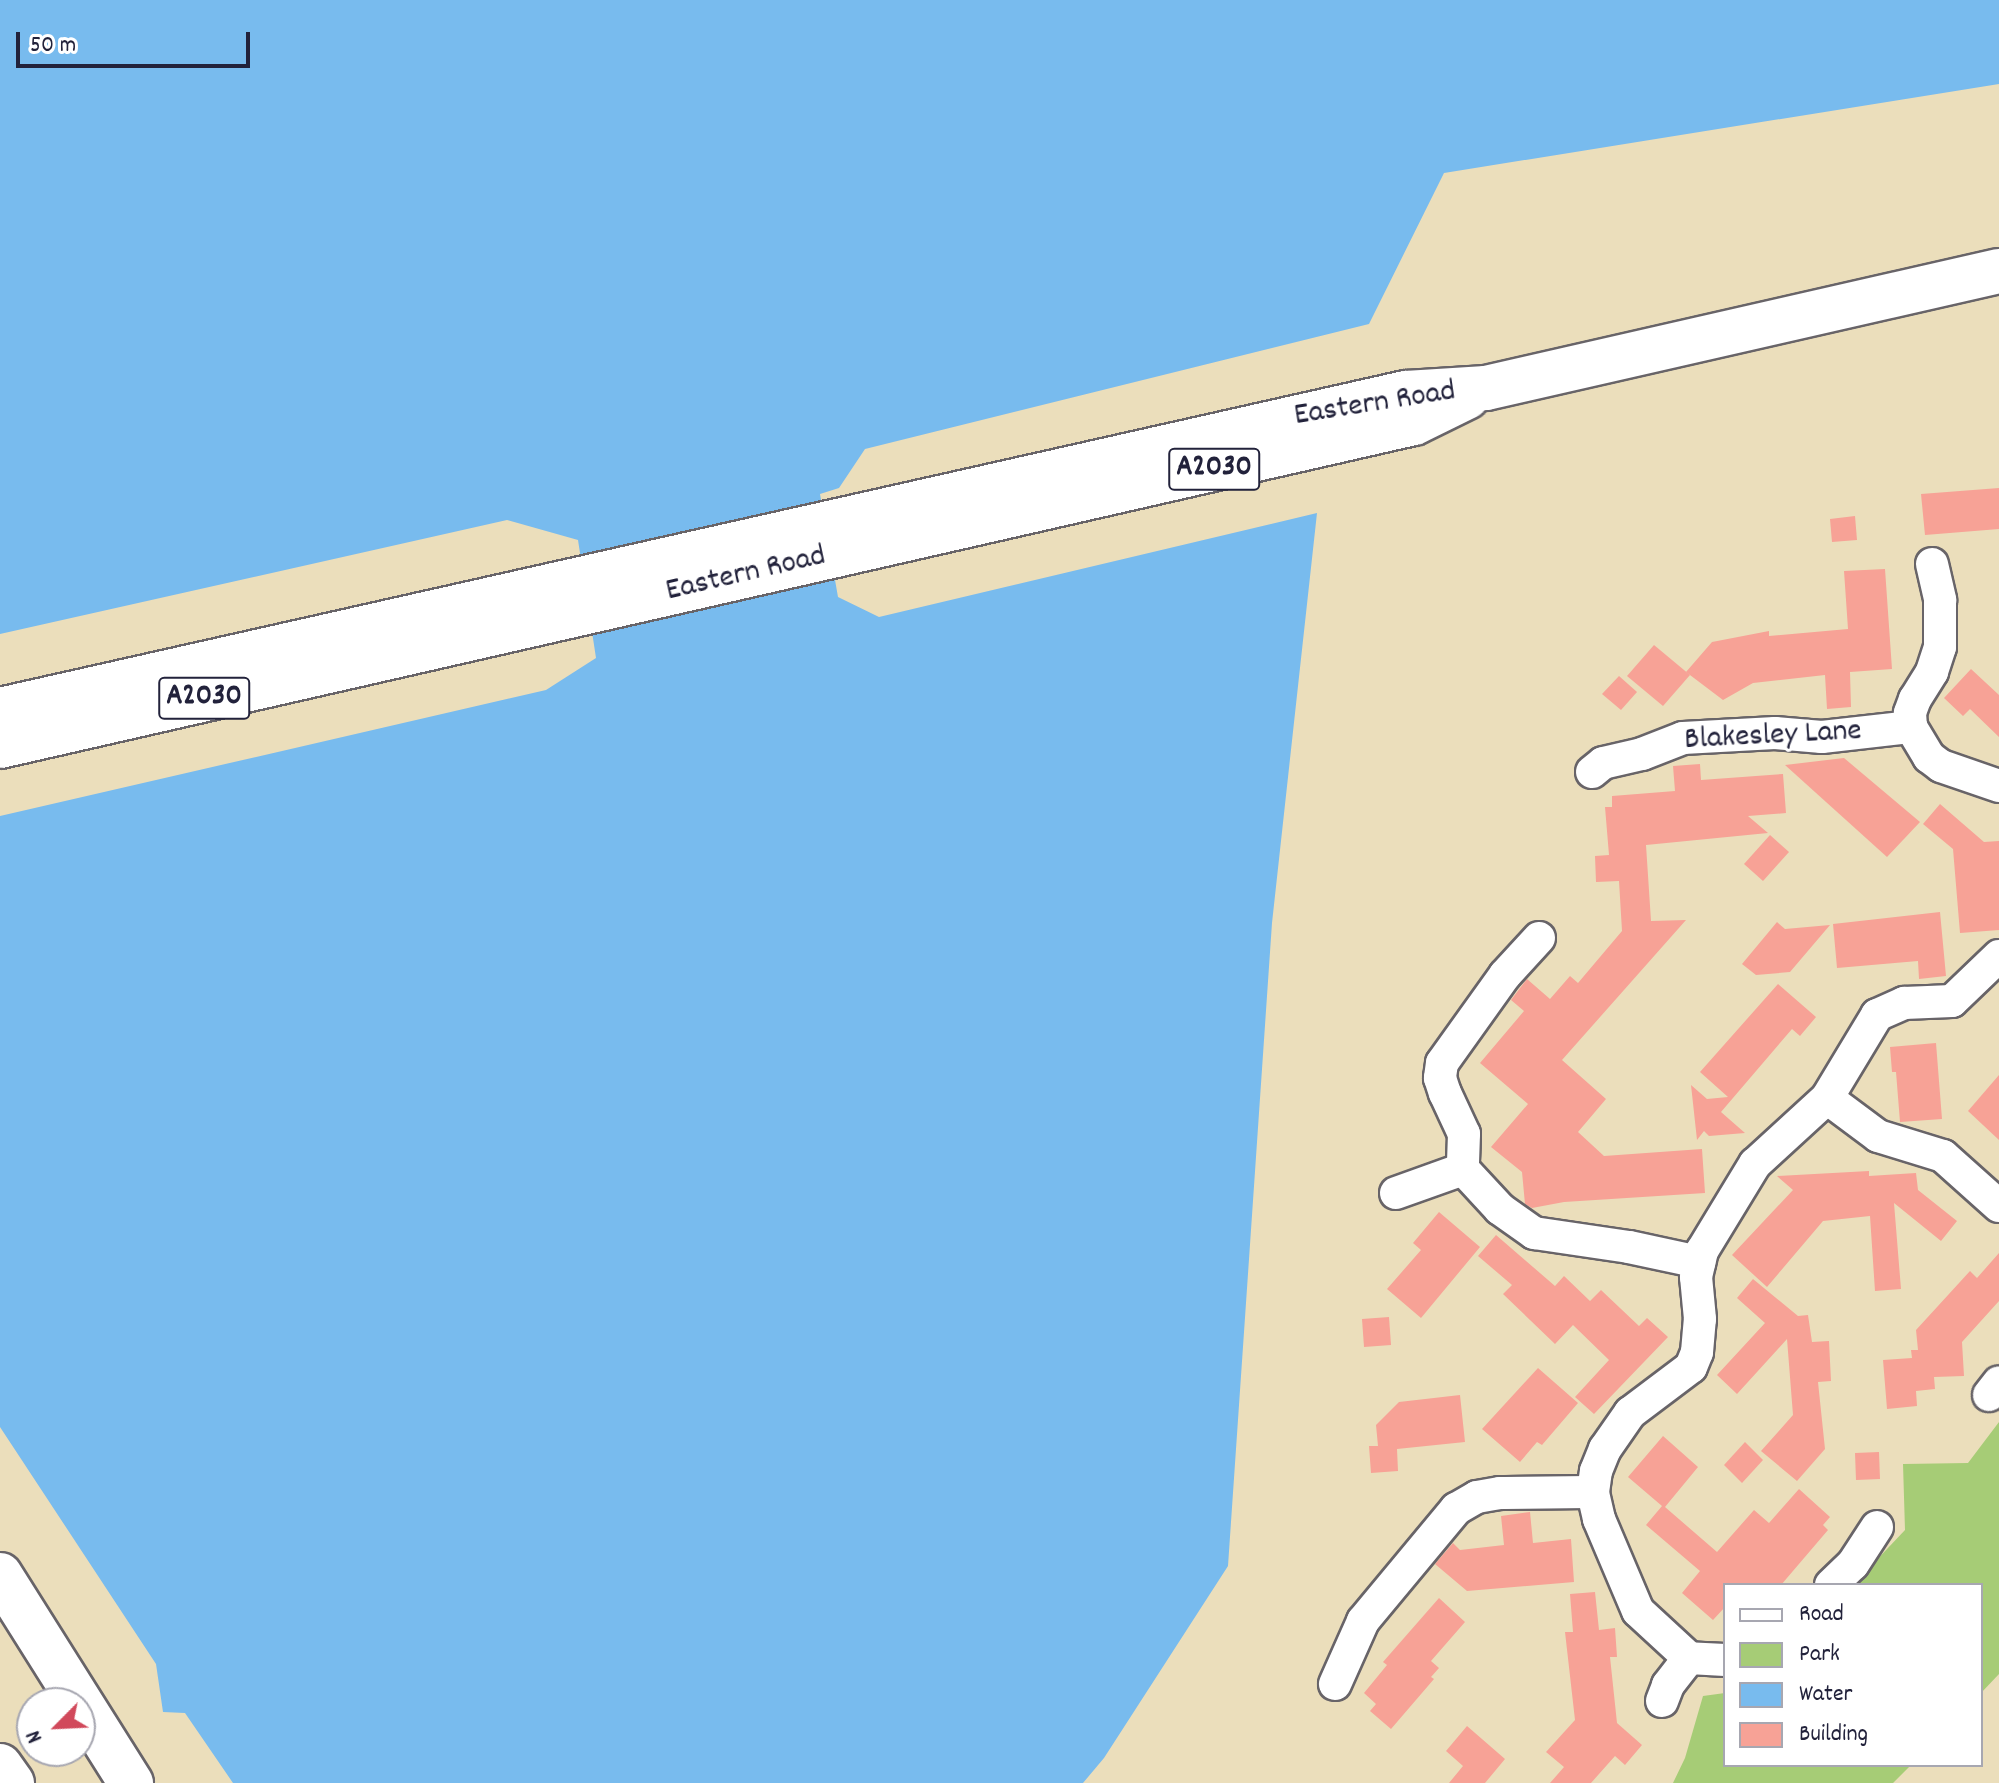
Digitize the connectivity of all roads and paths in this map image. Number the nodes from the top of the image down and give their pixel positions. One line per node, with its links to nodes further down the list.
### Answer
1 (1999, 271): 3 (main road, Eastern Road / A2030)
2 (1932, 564): 5 (street)
3 (402, 635): 4 (main road, Eastern Road / A2030); 6 (main road, Eastern Road / A2030)
4 (0, 710)
5 (1911, 727): 7 (street, Blakesley Lane); 8 (street)
6 (0, 746)
7 (1592, 772)
8 (1999, 786)
9 (1539, 938): 12 (street)
10 (1999, 956): 11 (street)
11 (1827, 1098): 14 (street); 15 (street)
12 (1463, 1169): 13 (street); 15 (street)
13 (1396, 1193)
14 (1999, 1206)
15 (1699, 1262): 16 (street)
16 (1593, 1492): 20 (street); 22 (street)
17 (1877, 1527): 19 (street)
18 (0, 1575): 26 (main road)
19 (1833, 1583)
20 (1689, 1658): 21 (street); 23 (street)
21 (1723, 1660)
22 (1335, 1684)
23 (1662, 1701)
24 (0, 1766): 25 (main road)
25 (12, 1783)
26 (131, 1783)

